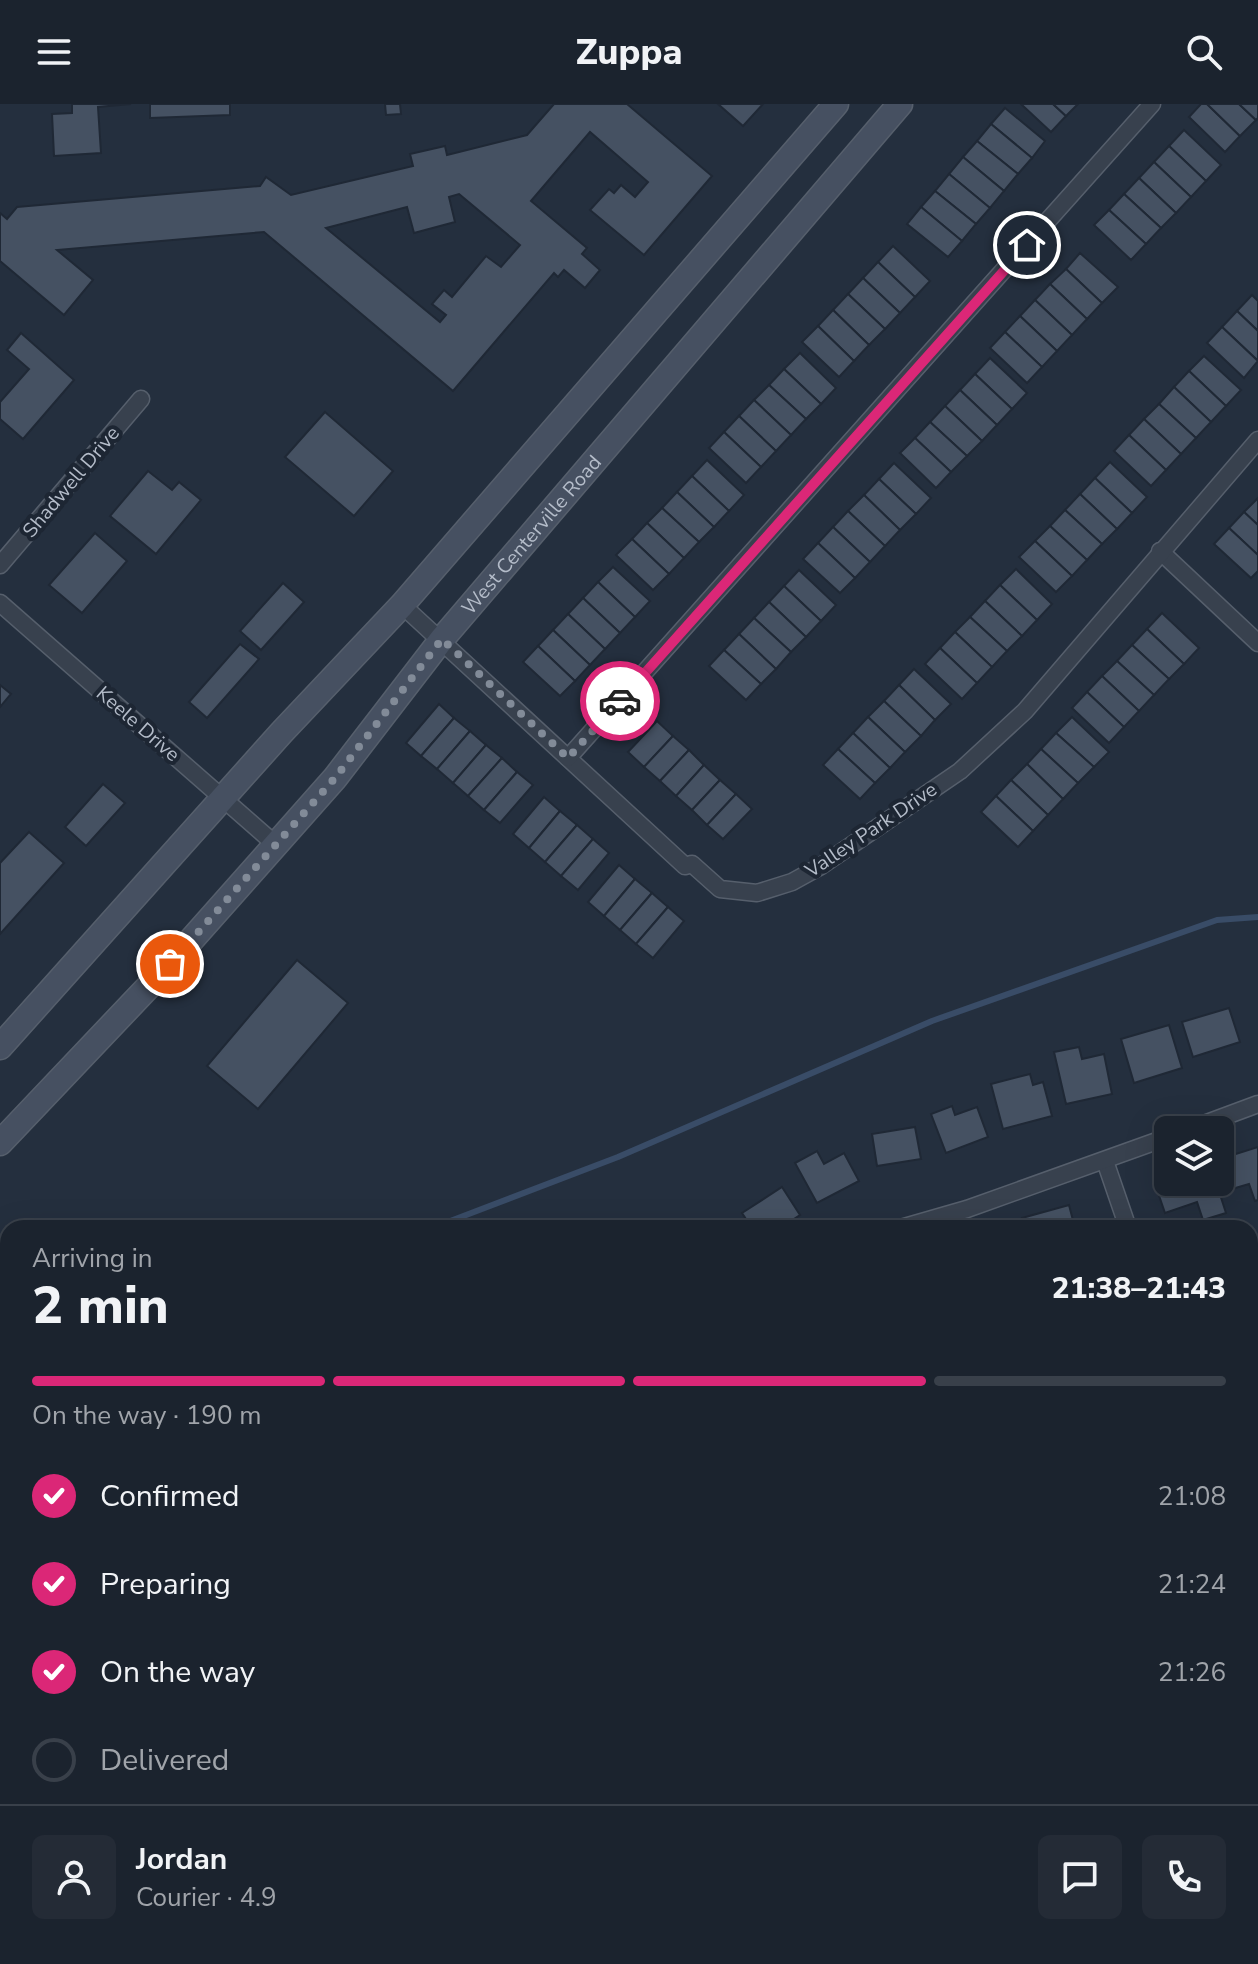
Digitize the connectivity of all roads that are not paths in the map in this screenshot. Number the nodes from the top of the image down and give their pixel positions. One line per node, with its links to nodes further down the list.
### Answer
1 (836, 104): 9 (main road)
2 (900, 104): 10 (main road, West Centerville Road)
3 (1152, 104): 12 (street)
4 (141, 399): 7 (street, Shadwell Drive)
5 (1258, 440): 6 (street, Valley Park Drive)
6 (1160, 551): 11 (street); 12 (street, Valley Park Drive)
7 (0, 565)
8 (0, 603): 13 (street, Keele Drive)
9 (402, 605): 10 (street, Valley Park Drive); 13 (main road)
10 (442, 639): 12 (street, Valley Park Drive); 14 (main road, West Centerville Road)
11 (1258, 643)
12 (568, 758)
13 (223, 798): 14 (street, Keele Drive); 15 (main road)
14 (276, 845): 19 (main road, West Centerville Road)
15 (0, 1047)
16 (1258, 1104): 17 (street)
17 (1226, 1116)
18 (1154, 1142): 20 (street)
19 (0, 1143)
20 (1105, 1161): 21 (street); 22 (street)
21 (929, 1220)
22 (1125, 1220)

